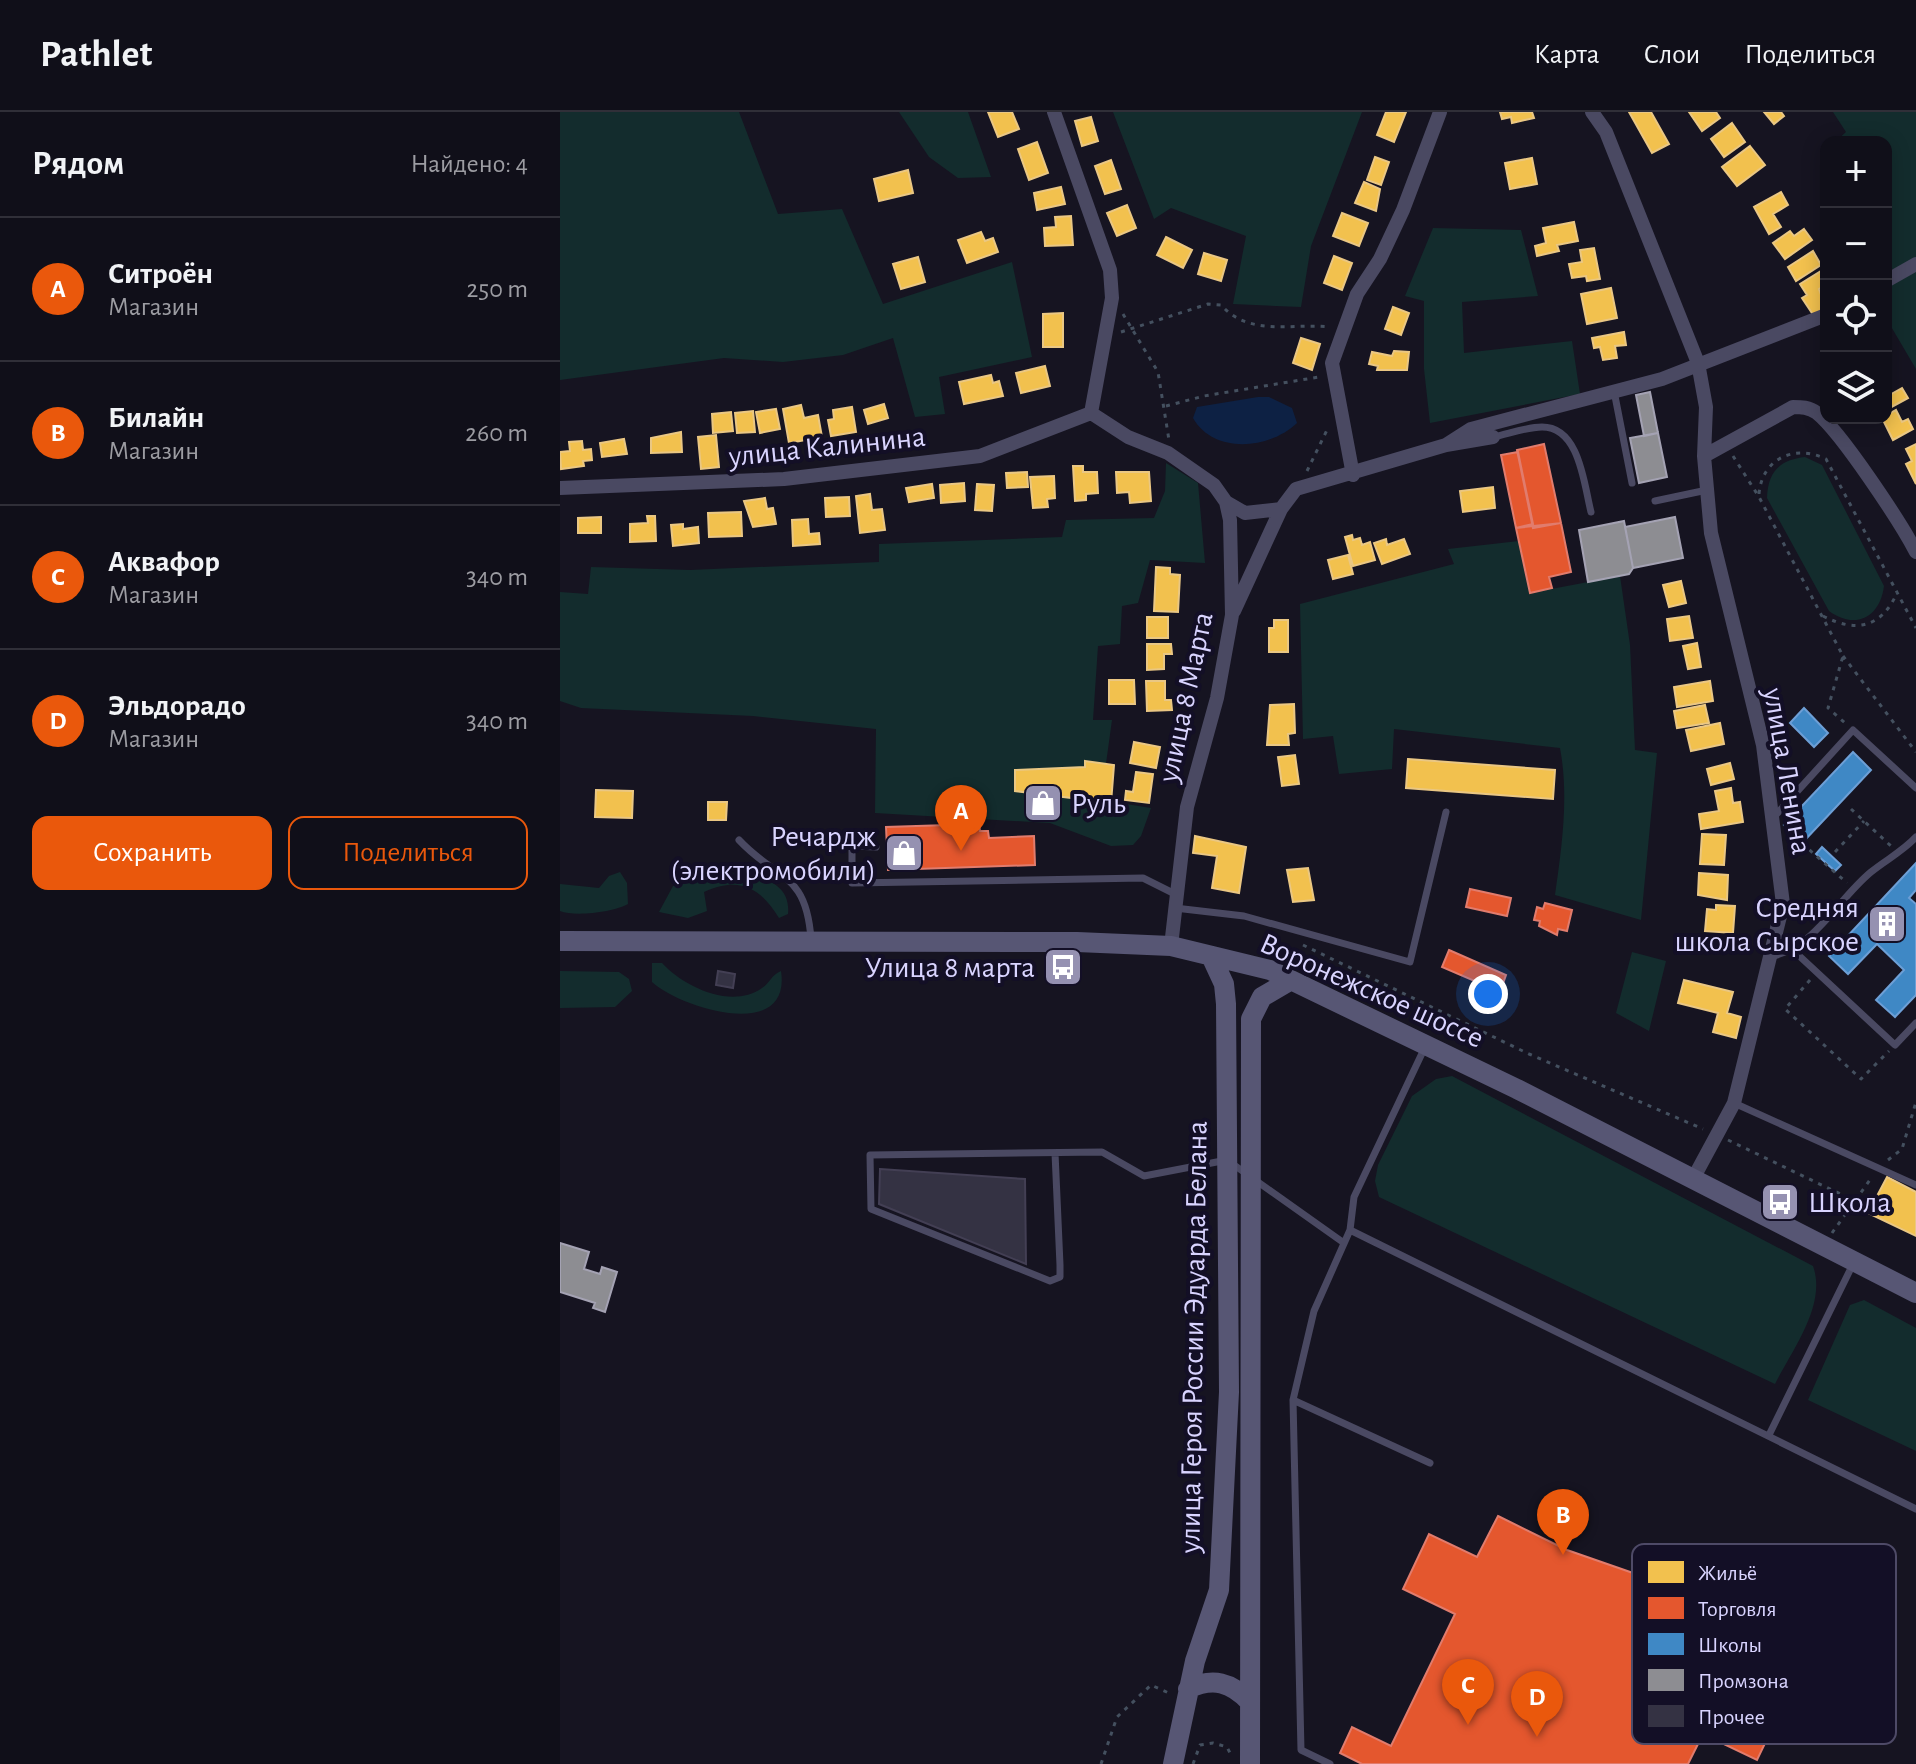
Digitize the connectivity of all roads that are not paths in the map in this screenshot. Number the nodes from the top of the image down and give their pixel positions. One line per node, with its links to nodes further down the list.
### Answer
1 (1054, 112): 9 (street)
2 (1440, 112): 13 (street)
3 (1592, 112): 7 (street, улица Ленина)
4 (1916, 264): 5 (street)
5 (1888, 280)
6 (1820, 317): 7 (street)
7 (1698, 363): 8 (street); 12 (street, улица Ленина)
8 (1614, 391): 11 (street); 14 (lane)
9 (1091, 413): 15 (street, улица Калинина); 18 (street)
10 (1493, 437): 11 (street); 20 (lane)
11 (1446, 445): 13 (street)
12 (1704, 456): 16 (street, улица Ленина); 21 (street)
13 (1353, 475): 19 (street)
14 (1632, 483)
15 (560, 488)
16 (1707, 490): 17 (lane); 25 (street, улица Ленина)
17 (1655, 501)
18 (1226, 502): 19 (street); 22 (street, улица 8 Марта)
19 (1281, 509): 22 (street)
20 (1591, 512)
21 (1916, 552)
22 (1232, 615): 29 (street, улица 8 Марта)
23 (1916, 788): 25 (lane)
24 (1446, 812): 29 (lane)
25 (1773, 821): 35 (street, улица Ленина)
26 (1916, 837): 33 (lane)
27 (739, 840): 31 (lane)
28 (876, 847): 29 (lane)
29 (1176, 902): 32 (street, улица 8 Марта)
30 (560, 941): 31 (street, Воронежское шоссе)
31 (811, 942): 32 (street, Воронежское шоссе)
32 (1171, 946): 34 (street, Воронежское шоссе)
33 (1794, 951): 35 (lane); 37 (lane)
34 (1211, 956): 36 (street, Воронежское шоссе); 41 (street, улица Героя России Эдуарда Белана)
35 (1773, 956): 39 (street, улица Ленина)
36 (1291, 980): 38 (street, Воронежское шоссе); 42 (street, улица Героя России Эдуарда Белана)
37 (1916, 1023)
38 (1426, 1045): 43 (street, Воронежское шоссе); 45 (lane)
39 (1734, 1103): 43 (street, улица Ленина); 44 (lane)
40 (1055, 1153): 40 (lane); 41 (lane)
41 (1227, 1160): 42 (lane); 53 (street, улица Героя России Эдуарда Белана)
42 (1251, 1178): 46 (lane); 54 (street, улица Героя России Эдуарда Белана)
43 (1693, 1179): 47 (street, Воронежское шоссе)
44 (1916, 1185)
45 (1350, 1230): 46 (lane); 50 (lane)
46 (1344, 1243): 49 (lane)
47 (1855, 1261): 48 (street, Воронежское шоссе); 50 (lane)
48 (1916, 1293)
49 (1293, 1400): 51 (lane); 57 (lane)
50 (1769, 1435): 52 (lane)
51 (1430, 1463)
52 (1916, 1509)
53 (1187, 1695): 54 (street); 55 (street, улица Героя России Эдуарда Белана)
54 (1250, 1702): 56 (street, улица Героя России Эдуарда Белана)
55 (1173, 1764)
56 (1250, 1764)
57 (1330, 1764)

